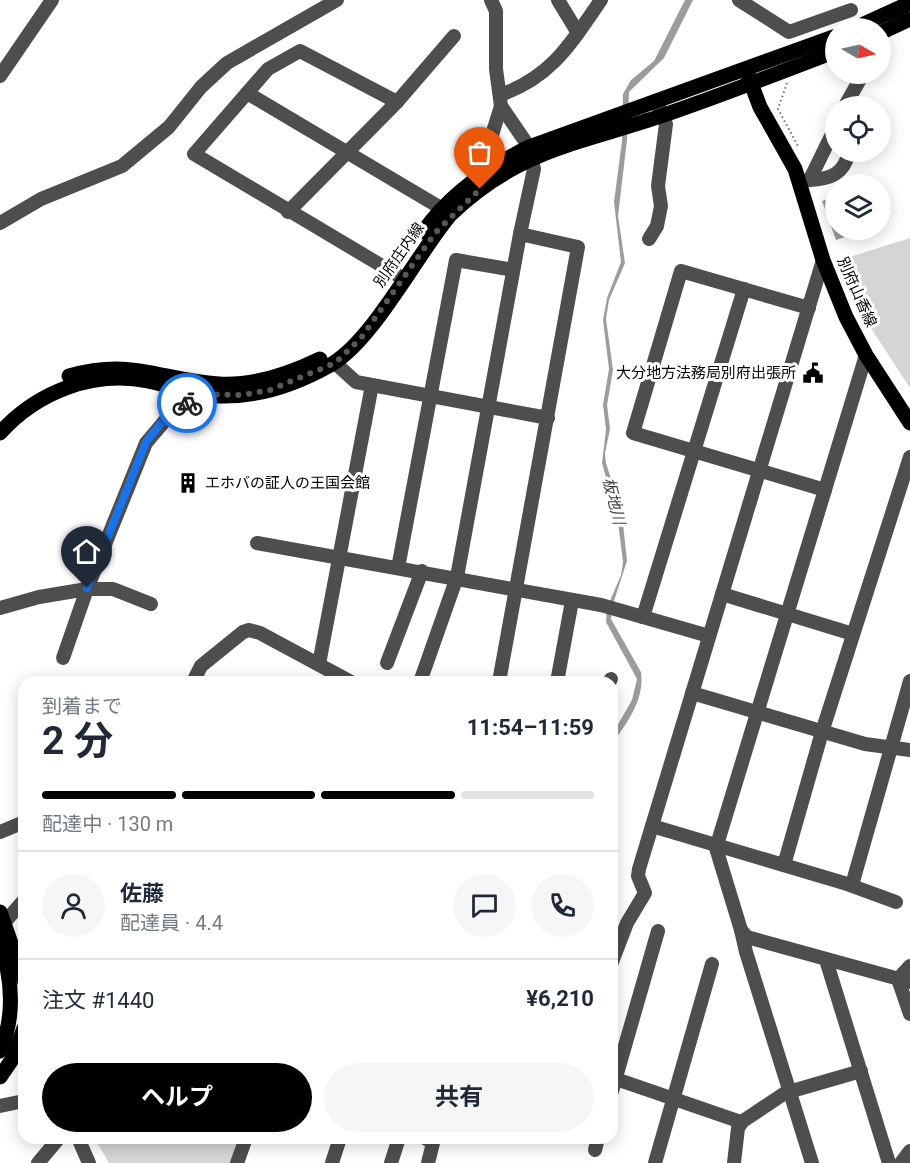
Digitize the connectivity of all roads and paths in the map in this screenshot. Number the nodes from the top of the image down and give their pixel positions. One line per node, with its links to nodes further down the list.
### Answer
1 (52, 0): 16 (street)
2 (337, 0): 32 (street)
3 (491, 0): 20 (street)
4 (558, 0): 12 (street)
5 (601, 0): 12 (street)
6 (739, 0): 8 (street)
7 (910, 3): 9 (main road)
8 (852, 5)
9 (878, 18)
10 (910, 19): 11 (main road)
11 (891, 28)
12 (578, 33): 20 (street)
13 (454, 36): 21 (street)
14 (825, 41): 17 (main road, 別府庄内線)
15 (825, 54): 17 (main road, 別府庄内線)
16 (0, 76)
17 (748, 76): 22 (main road, 別府庄内線); 29 (main road, 別府山香線)
18 (788, 78): 24 (path)
19 (247, 93): 21 (street); 25 (street); 31 (street)
20 (500, 100): 26 (street); 28 (street)
21 (397, 102): 25 (street)
22 (660, 108): 26 (main road, 別府庄内線); 34 (street)
23 (825, 145): 29 (street)
24 (798, 146)
25 (349, 151): 30 (street); 31 (street)
26 (531, 152): 28 (main road, 別府庄内線); 30 (main road, 別府庄内線); 33 (street)
27 (847, 162): 29 (street)
28 (487, 170): 30 (main road, 別府庄内線)
29 (804, 182): 35 (main road, 別府山香線)
30 (447, 211): 37 (main road, 別府庄内線)
31 (288, 212): 37 (street)
32 (0, 223)
33 (520, 234): 36 (street); 47 (street)
34 (650, 239)
35 (823, 260): 39 (street); 40 (main road, 別府山香線)
36 (513, 270): 44 (street); 45 (street)
37 (399, 276): 41 (main road, 別府庄内線); 46 (main road, 別府庄内線)
38 (744, 289): 39 (street); 50 (street); 50 (street)
39 (809, 308): 52 (street)
40 (867, 355): 48 (main road, 別府山香線); 53 (street)
41 (335, 363): 42 (street); 43 (main road, 別府庄内線)
42 (372, 385): 44 (street); 55 (street)
43 (201, 394): 49 (main road, 別府庄内線); 59 (street)
44 (431, 395): 45 (street); 56 (street)
45 (488, 405): 47 (street); 58 (street)
46 (0, 417)
47 (548, 418): 60 (street)
48 (910, 423)
49 (0, 433)
50 (695, 452): 52 (street); 66 (street)
51 (910, 457): 67 (street)
52 (759, 471): 53 (street); 61 (street)
53 (825, 490): 65 (street)
54 (257, 543): 55 (street)
55 (340, 557): 56 (street); 71 (street)
56 (398, 568): 57 (street)
57 (422, 572): 58 (street); 70 (street)
58 (457, 577): 60 (street); 74 (street)
59 (87, 588): 63 (street); 64 (street); 69 (street)
60 (516, 590): 62 (street); 75 (street)
61 (722, 594): 65 (street); 68 (street)
62 (572, 601): 66 (street); 76 (street)
63 (151, 604)
64 (0, 608)
65 (787, 614): 67 (street); 79 (street)
66 (643, 617): 68 (street)
67 (853, 634): 80 (street)
68 (710, 636): 78 (street)
69 (63, 658)
70 (387, 663)
71 (319, 664): 72 (street); 73 (street)
72 (197, 676)
73 (340, 676)
74 (422, 676)
75 (500, 676)
76 (558, 676)
77 (910, 681): 81 (street)
78 (692, 693): 79 (street); 84 (street)
79 (757, 712): 80 (street); 86 (street)
80 (822, 732): 81 (street); 87 (street)
81 (890, 748): 82 (street); 88 (street)
82 (910, 750)
83 (18, 824): 85 (street)
84 (652, 826): 86 (street); 95 (street)
85 (0, 832)
86 (717, 844): 87 (street); 92 (street)
87 (784, 865): 88 (street)
88 (852, 885): 89 (street)
89 (897, 902)
90 (18, 905): 91 (street)
91 (2, 917): 97 (main road)
92 (741, 930): 96 (street); 108 (street)
93 (658, 931): 104 (street)
94 (0, 941): 103 (main road)
95 (618, 946)
96 (826, 960): 100 (street); 105 (street)
97 (18, 963)
98 (712, 964): 109 (street)
99 (910, 966): 100 (street)
100 (904, 980): 101 (street)
101 (910, 1014)
102 (18, 1039): 103 (main road)
103 (9, 1056): 106 (main road)
104 (618, 1071)
105 (861, 1071): 108 (street); 129 (street)
106 (0, 1077)
107 (618, 1086): 109 (street)
108 (790, 1092): 112 (street); 128 (street)
109 (674, 1099): 112 (street); 126 (street)
110 (18, 1102): 111 (street)
111 (0, 1106)
112 (741, 1122): 127 (street)
113 (54, 1144): 120 (street)
114 (81, 1144): 121 (street)
115 (244, 1144): 122 (street)
116 (338, 1144): 123 (street)
117 (397, 1144): 124 (street)
118 (433, 1144): 125 (street)
119 (910, 1151): 130 (street)
120 (38, 1163)
121 (89, 1163)
122 (237, 1163)
123 (332, 1163)
124 (391, 1163)
125 (428, 1163)
126 (655, 1163)
127 (734, 1163)
128 (812, 1163)
129 (889, 1163)
130 (901, 1163)

